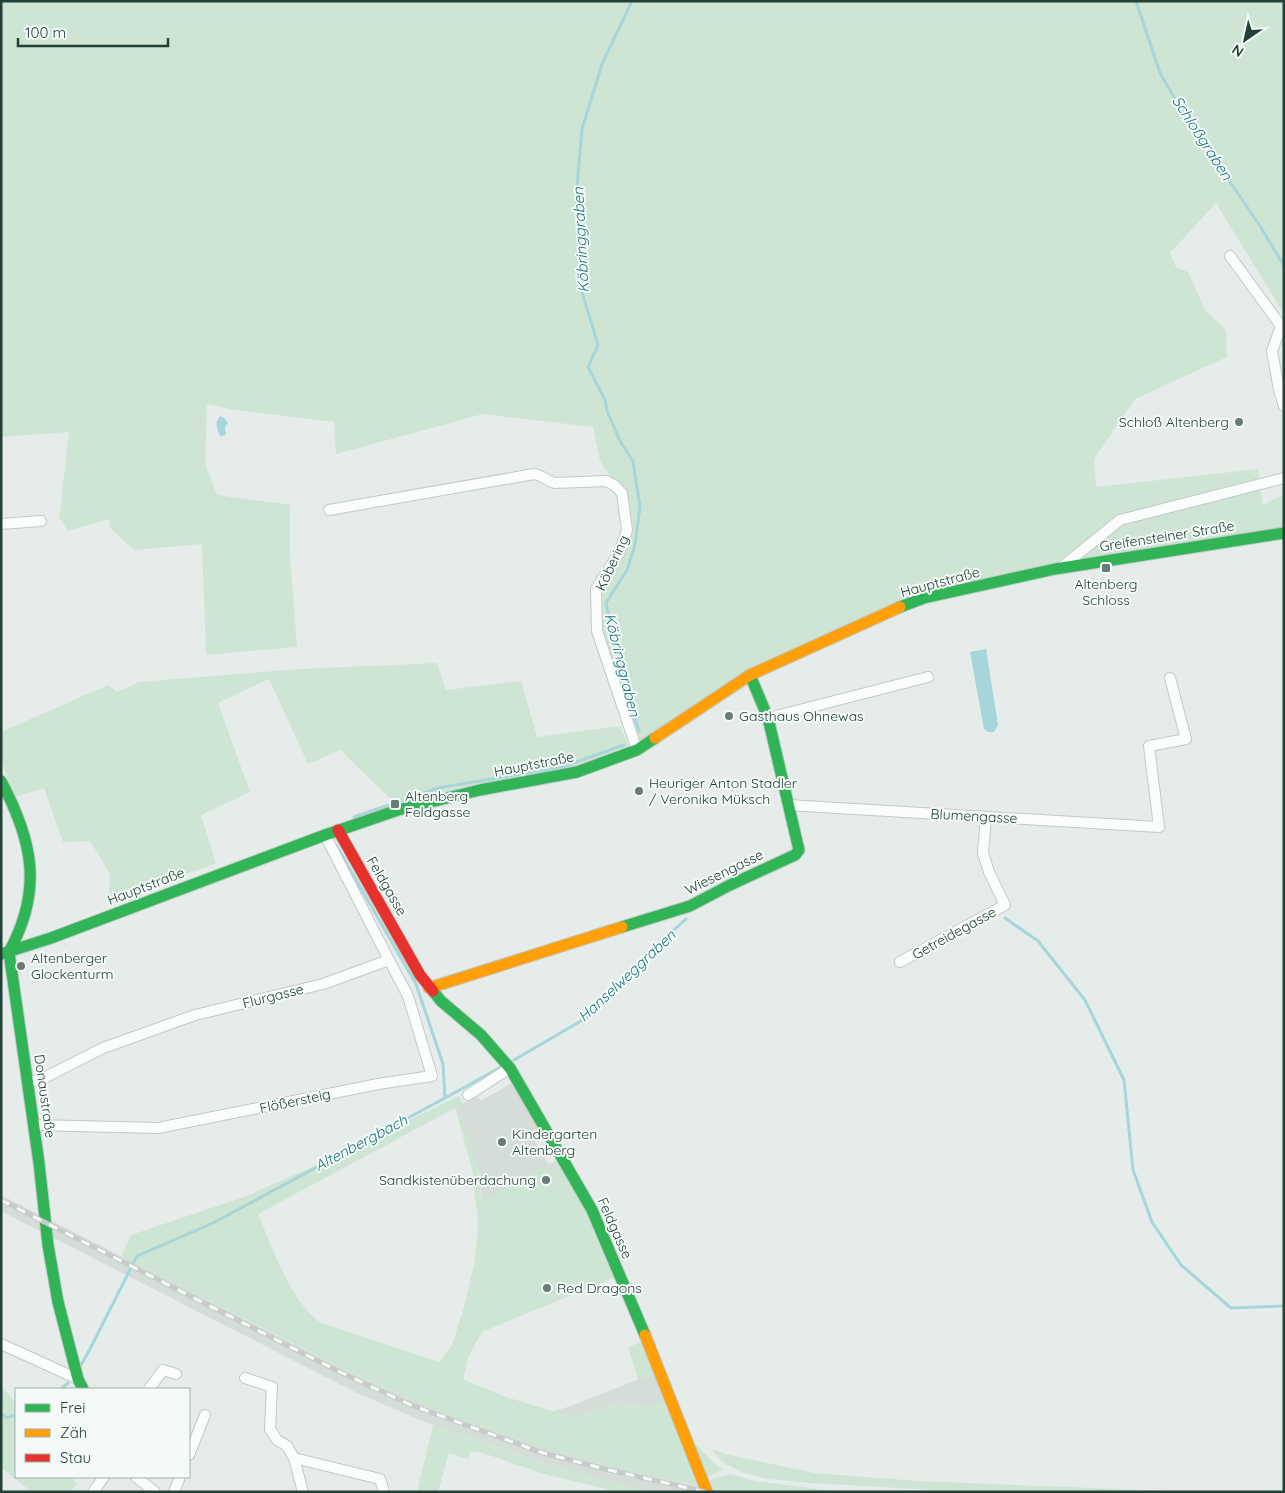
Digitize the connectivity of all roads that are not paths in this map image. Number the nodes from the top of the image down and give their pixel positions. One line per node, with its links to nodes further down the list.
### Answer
1 (1230, 256): 2 (street)
2 (1284, 406)
3 (1284, 478): 8 (street)
4 (329, 510): 13 (street, Köbering)
5 (41, 521): 6 (street)
6 (1, 524)
7 (1284, 533): 8 (street, Greifensteiner Straße)
8 (1058, 569): 9 (street, Hauptstraße)
9 (750, 676): 12 (street, Wiesengasse); 13 (street, Hauptstraße)
10 (928, 677): 12 (street)
11 (1170, 678): 16 (street, Blumengasse)
12 (768, 718): 15 (street, Wiesengasse)
13 (637, 750): 17 (street, Hauptstraße)
14 (1, 781): 19 (street)
15 (788, 805): 16 (street, Blumengasse); 22 (street, Wiesengasse)
16 (986, 817): 21 (street, Getreidegasse)
17 (338, 830): 18 (street, Hauptstraße); 22 (street, Feldgasse)
18 (325, 835): 19 (street, Hauptstraße); 20 (street)
19 (5, 953): 24 (street, Donaustraße)
20 (389, 960): 24 (street, Flurgasse); 26 (street, Flößersteig)
21 (900, 962)
22 (429, 988): 23 (street, Feldgasse)
23 (510, 1068): 25 (street); 43 (street, Feldgasse)
24 (27, 1083): 26 (street, Donaustraße)
25 (468, 1095)
26 (34, 1124): 30 (street, Donaustraße)
27 (1, 1344): 30 (street)
28 (176, 1374): 31 (street)
29 (245, 1378): 34 (street)
30 (80, 1384)
31 (151, 1388)
32 (205, 1415): 33 (street)
33 (190, 1452)
34 (294, 1458): 41 (street); 42 (street)
35 (103, 1478): 38 (street)
36 (137, 1478): 39 (street)
37 (180, 1478): 40 (street)
38 (93, 1492)
39 (155, 1492)
40 (174, 1492)
41 (303, 1492)
42 (384, 1492)
43 (707, 1492)

